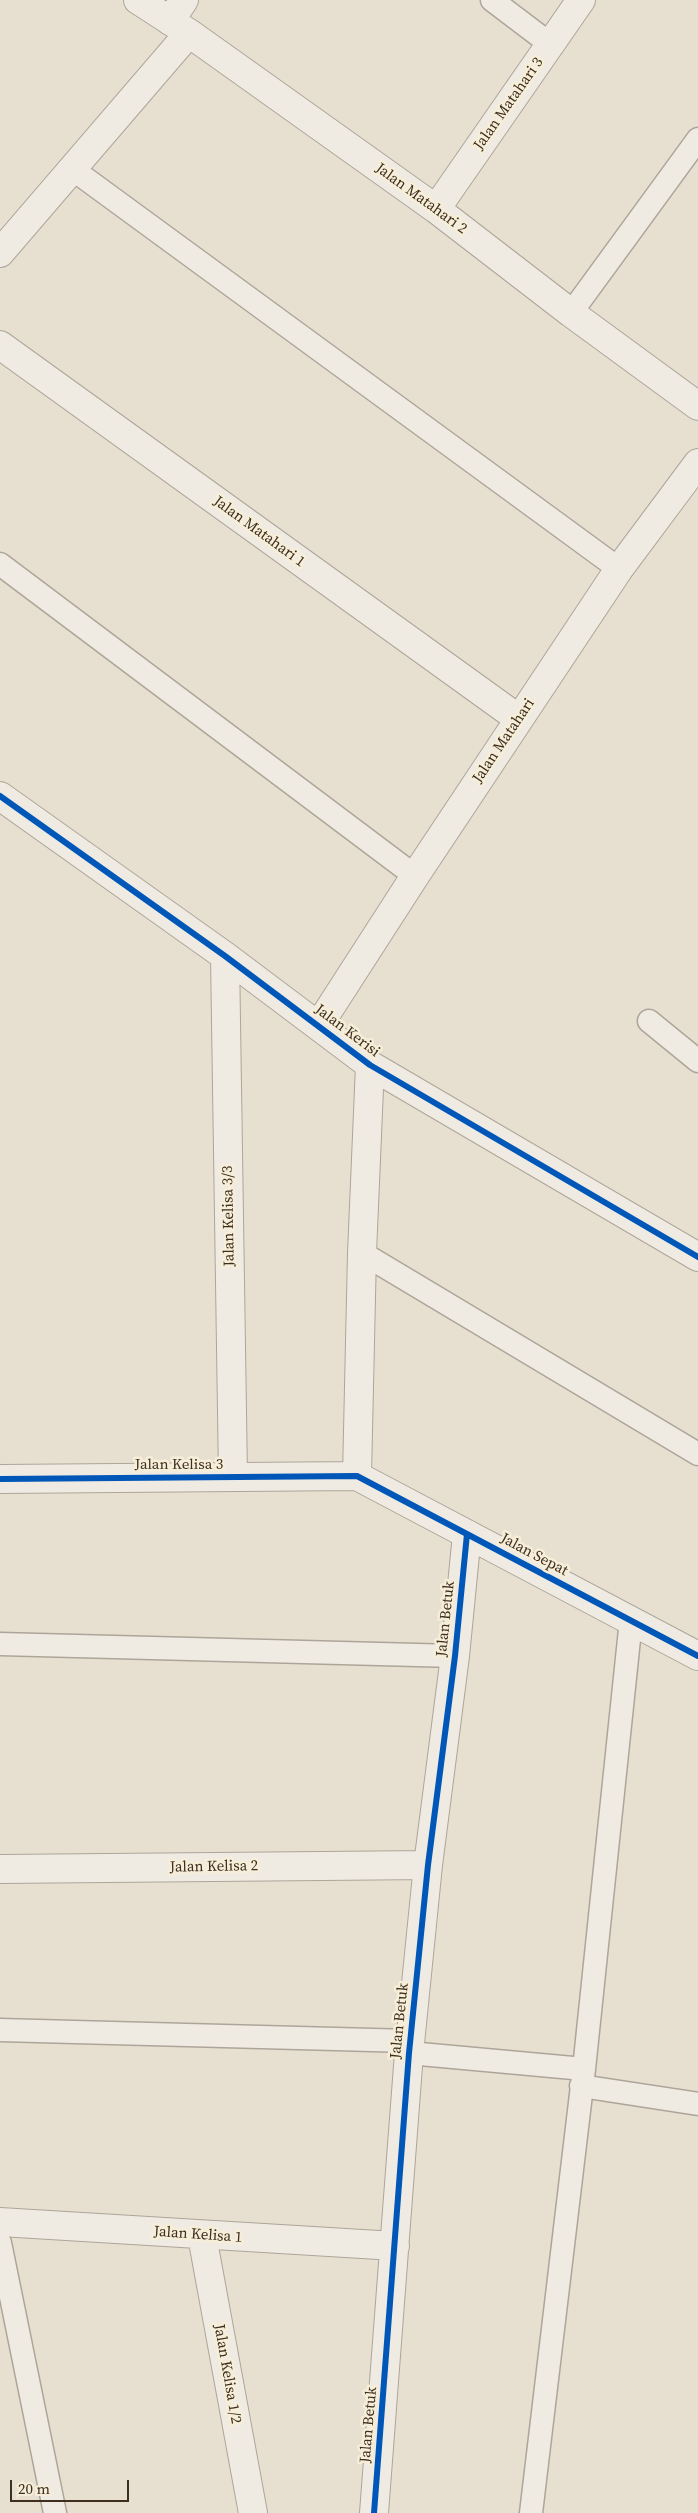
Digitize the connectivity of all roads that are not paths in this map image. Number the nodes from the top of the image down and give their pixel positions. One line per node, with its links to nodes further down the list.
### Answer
1 (138, 0): 4 (street, Jalan Matahari 2)
2 (492, 0): 5 (lane)
3 (581, 0): 5 (street, Jalan Matahari 3)
4 (181, 18): 7 (street); 8 (street, Jalan Matahari 2)
5 (550, 44): 8 (street, Jalan Matahari 3)
6 (698, 140): 10 (lane)
7 (72, 168): 9 (street); 15 (lane)
8 (436, 208): 10 (street, Jalan Matahari 2)
9 (0, 253)
10 (572, 313): 12 (street, Jalan Matahari 2)
11 (0, 346): 16 (street, Jalan Matahari 1)
12 (698, 406)
13 (698, 463): 15 (street, Jalan Matahari)
14 (0, 564): 18 (lane)
15 (619, 569): 16 (street, Jalan Matahari)
16 (519, 719): 18 (street, Jalan Matahari)
17 (0, 796): 19 (street, Jalan Kerisi)
18 (415, 876): 21 (street, Jalan Matahari)
19 (225, 956): 21 (street, Jalan Kerisi); 28 (street, Jalan Kelisa 3/3)
20 (650, 1021): 22 (lane)
21 (319, 1025): 23 (street, Jalan Kerisi)
22 (698, 1061)
23 (370, 1065): 24 (street); 25 (street, Jalan Kerisi)
24 (362, 1253): 26 (lane); 27 (street)
25 (698, 1257)
26 (698, 1454)
27 (358, 1476): 28 (street, Jalan Kelisa 3); 30 (street, Jalan Sepat)
28 (233, 1477): 29 (street, Jalan Kelisa 3)
29 (0, 1479)
30 (467, 1534): 31 (street, Jalan Sepat); 33 (street, Jalan Betuk)
31 (631, 1620): 34 (street, Jalan Sepat); 39 (lane)
32 (0, 1644): 33 (lane)
33 (455, 1656): 35 (street, Jalan Betuk)
34 (698, 1656)
35 (428, 1865): 36 (street, Jalan Kelisa 2); 38 (street, Jalan Betuk)
36 (0, 1869)
37 (0, 2030): 38 (lane)
38 (410, 2047): 39 (lane); 44 (street, Jalan Betuk)
39 (583, 2077): 40 (lane); 48 (lane)
40 (698, 2104)
41 (0, 2222): 42 (street, Jalan Kelisa 1)
42 (202, 2236): 44 (street, Jalan Kelisa 1); 46 (street, Jalan Kelisa 1/2)
43 (0, 2243): 45 (lane)
44 (395, 2246): 47 (street, Jalan Betuk)
45 (55, 2513)
46 (253, 2513)
47 (374, 2513)
48 (531, 2513)

